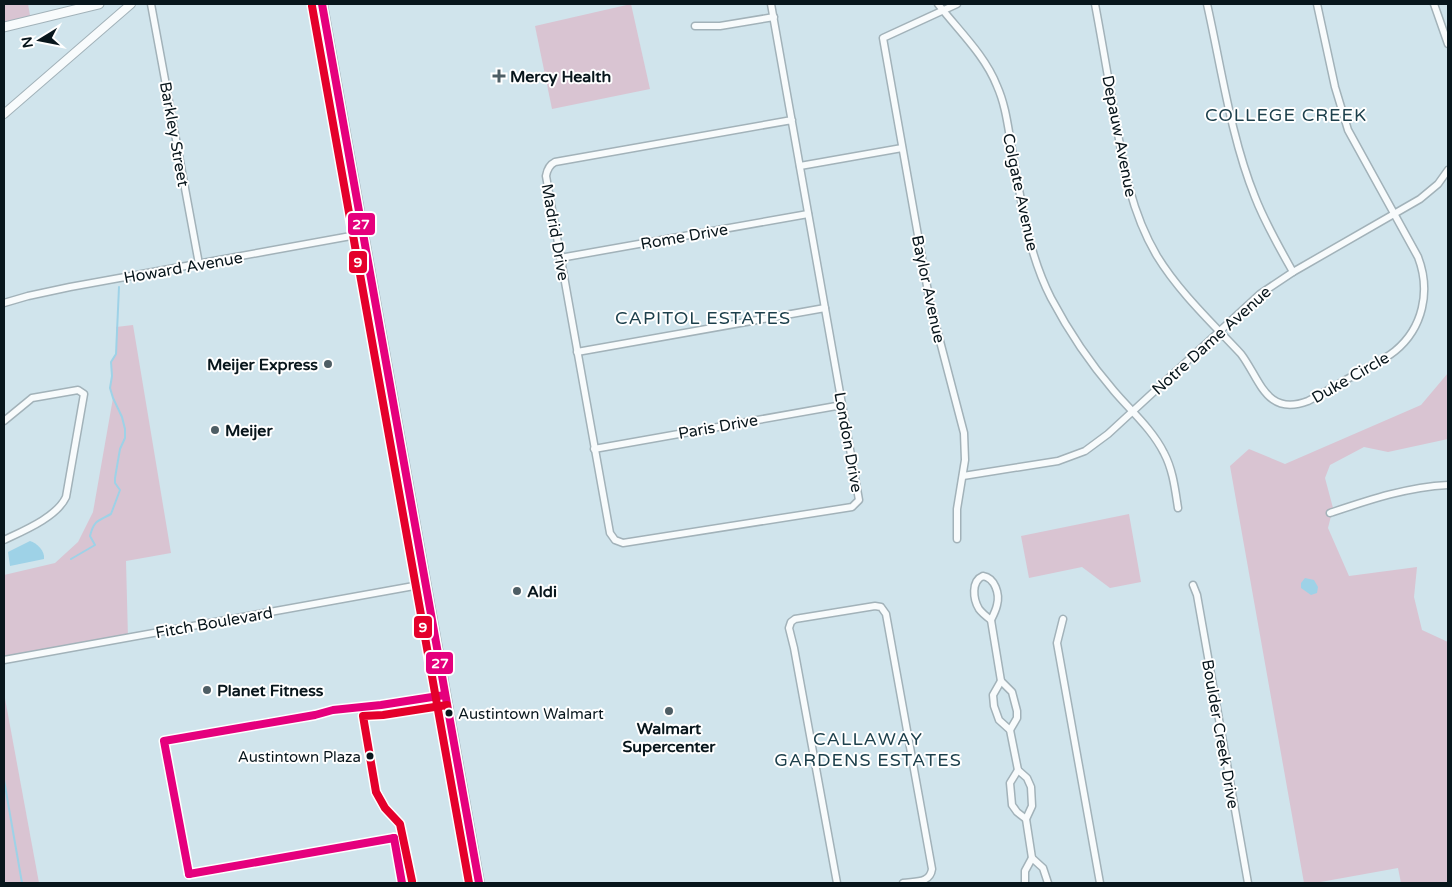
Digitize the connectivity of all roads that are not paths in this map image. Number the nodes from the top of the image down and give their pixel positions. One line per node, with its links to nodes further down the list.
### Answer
1 (99, 4): 14 (main road)
2 (131, 4): 16 (street)
3 (152, 4): 25 (street, Barkley Street)
4 (322, 4): 23 (main road)
5 (771, 4): 12 (street, London Drive)
6 (956, 4): 11 (street)
7 (1095, 4): 29 (street, Depauw Avenue)
8 (1208, 4): 26 (street)
9 (1317, 4): 22 (street, Duke Circle)
10 (1434, 4): 15 (street)
11 (940, 6): 18 (street, Baylor Avenue); 32 (street, Colgate Avenue)
12 (774, 17): 13 (street); 17 (street, London Drive)
13 (695, 26)
14 (4, 27)
15 (1448, 44)
16 (4, 114)
17 (792, 120): 19 (street, London Drive); 24 (street, Madrid Drive)
18 (902, 148): 19 (street); 35 (street, Baylor Avenue)
19 (800, 166): 21 (street, London Drive)
20 (1448, 170): 22 (street, Notre Dame Avenue)
21 (808, 214): 24 (street, Rome Drive); 28 (street, London Drive)
22 (1394, 214): 26 (street, Notre Dame Avenue); 29 (street, Duke Circle)
23 (362, 234): 25 (street, Howard Avenue); 42 (main road)
24 (560, 258): 30 (street, Madrid Drive)
25 (199, 264): 27 (street, Howard Avenue)
26 (1293, 272): 29 (street, Notre Dame Avenue)
27 (4, 303)
28 (825, 308): 30 (street); 31 (street, London Drive)
29 (1219, 331): 32 (street, Notre Dame Avenue)
30 (577, 352): 34 (street, Madrid Drive)
31 (842, 405): 34 (street, Paris Drive); 40 (street, London Drive)
32 (1132, 411): 35 (street, Notre Dame Avenue); 37 (street, Colgate Avenue)
33 (4, 421): 39 (street)
34 (594, 449): 40 (street, Madrid Drive)
35 (962, 476): 41 (street, Baylor Avenue)
36 (1448, 485): 38 (street)
37 (1178, 508)
38 (1330, 513)
39 (4, 540)
40 (615, 540)
41 (957, 540)
42 (425, 584): 46 (street, Fitch Boulevard); 52 (main road)
43 (1193, 585): 58 (street, Boulder Creek Drive)
44 (1063, 619): 57 (street)
45 (990, 620): 45 (street); 47 (street)
46 (4, 660)
47 (1001, 681): 48 (street); 48 (street)
48 (1010, 730): 49 (street)
49 (1018, 770): 50 (street); 50 (street)
50 (1026, 819): 51 (street)
51 (1032, 858): 55 (street); 56 (street)
52 (479, 883)
53 (837, 883): 54 (street)
54 (903, 883)
55 (1025, 883)
56 (1048, 883)
57 (1100, 883)
58 (1248, 883)

